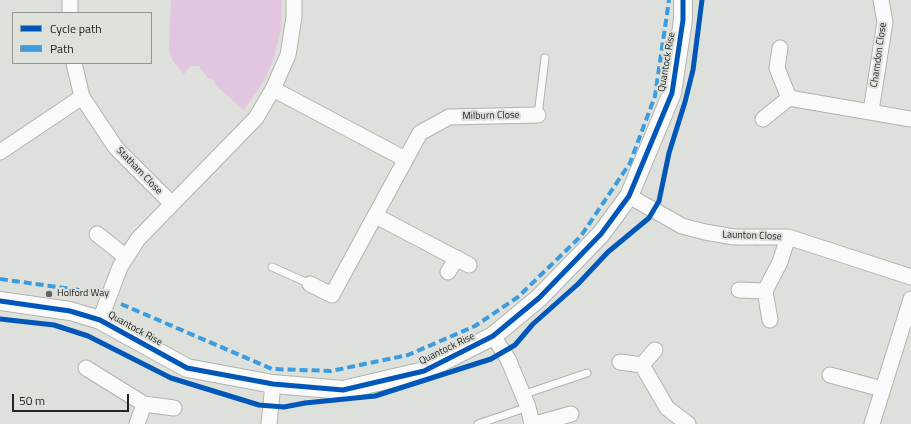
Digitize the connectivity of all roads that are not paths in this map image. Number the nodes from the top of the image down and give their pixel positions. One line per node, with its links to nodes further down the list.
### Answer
1 (70, 0): 5 (street)
2 (294, 0): 9 (street)
3 (683, 0): 18 (street, Quantock Rise)
4 (881, 0): 12 (street, Charndon Close)
5 (70, 12)
6 (780, 48): 11 (street)
7 (545, 58): 13 (lane, Milburn Close)
8 (74, 64): 10 (street, Statham Close)
9 (273, 89): 17 (street); 19 (street)
10 (82, 97): 16 (street); 19 (street, Statham Close)
11 (789, 98): 12 (street); 14 (street)
12 (871, 111): 15 (street)
13 (538, 115): 17 (street, Milburn Close)
14 (763, 119)
15 (911, 119)
16 (0, 152)
17 (405, 159): 20 (street, Milburn Close)
18 (629, 196): 22 (street, Launton Close); 34 (street, Quantock Rise)
19 (171, 203): 23 (street)
20 (376, 216): 25 (street); 27 (street, Milburn Close)
21 (97, 234): 23 (street)
22 (788, 237): 26 (street, Launton Close); 29 (street, Launton Close)
23 (126, 257): 32 (street)
24 (272, 267): 27 (lane)
25 (448, 272)
26 (911, 277)
27 (310, 284)
28 (738, 290): 29 (street)
29 (765, 291): 33 (street)
30 (911, 299): 42 (street)
31 (0, 300): 32 (street, Quantock Rise)
32 (100, 320): 41 (street, Quantock Rise)
33 (770, 320)
34 (493, 336): 41 (street, Quantock Rise); 43 (street)
35 (656, 350): 37 (street)
36 (620, 362): 37 (street)
37 (642, 365): 51 (street)
38 (86, 368): 44 (street)
39 (587, 373): 43 (lane)
40 (830, 375): 42 (street)
41 (273, 384): 48 (street)
42 (882, 389): 52 (street)
43 (525, 401): 49 (lane); 50 (street)
44 (144, 404): 45 (street); 47 (street)
45 (174, 408)
46 (571, 414): 50 (street)
47 (137, 424)
48 (269, 424)
49 (478, 424)
50 (534, 424)
51 (688, 424)
52 (872, 424)

